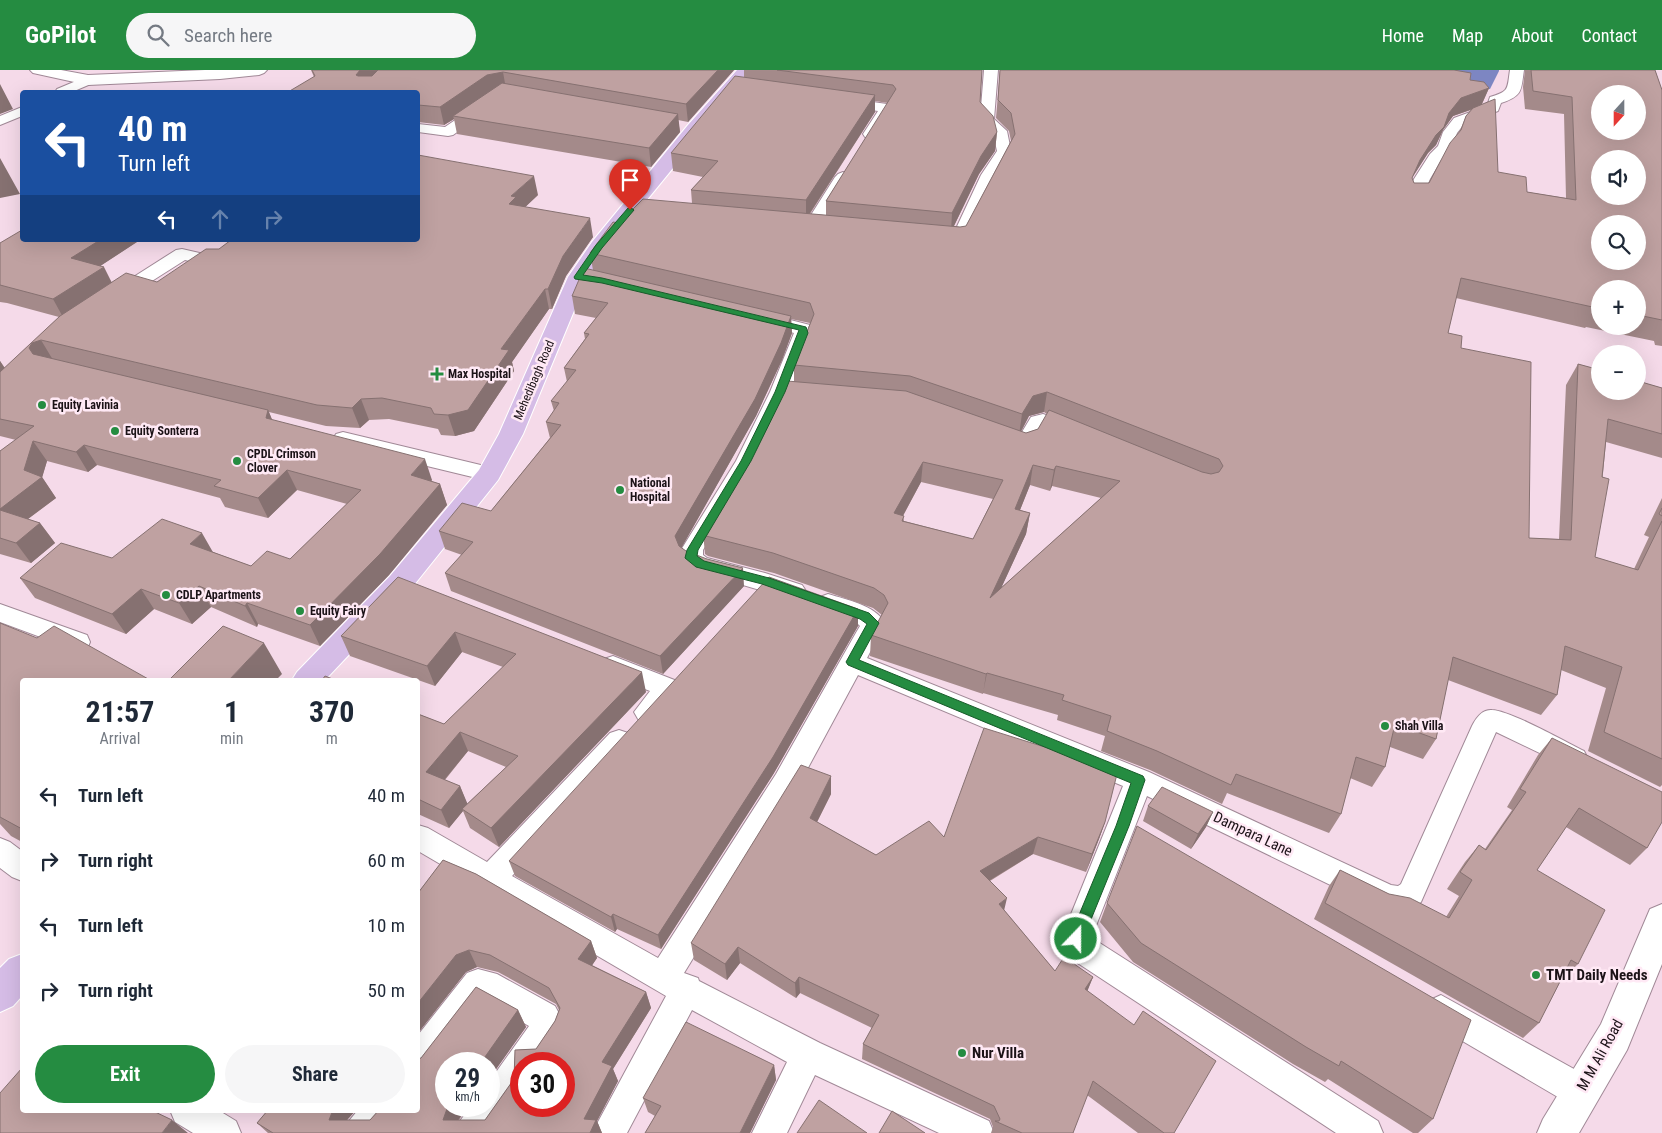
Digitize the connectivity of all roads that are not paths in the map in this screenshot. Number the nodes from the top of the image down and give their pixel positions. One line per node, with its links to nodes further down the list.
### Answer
1 (38, 70): 5 (main road)
2 (259, 70): 5 (main road)
3 (991, 70): 19 (street)
4 (1517, 70): 15 (street)
5 (88, 80): 7 (street)
6 (743, 82): 21 (main road, Mehedibagh Road)
7 (66, 90)
8 (829, 100): 13 (street)
9 (490, 102): 12 (street)
10 (20, 112): 11 (street)
11 (0, 122)
12 (420, 128)
13 (860, 150)
14 (849, 167): 17 (street)
15 (1414, 198)
16 (792, 225): 17 (street)
17 (812, 226): 18 (street)
18 (831, 228)
19 (925, 237)
20 (250, 242): 23 (street)
21 (578, 277): 22 (street); 30 (main road, Mehedibagh Road)
22 (602, 280)
23 (105, 303)
24 (742, 313): 25 (street)
25 (780, 392): 26 (street); 31 (street)
26 (839, 398)
27 (324, 434): 30 (street)
28 (991, 434): 29 (street)
29 (1088, 439)
30 (489, 474): 37 (main road, Mehedibagh Road)
31 (765, 581): 32 (street); 36 (street)
32 (747, 601)
33 (0, 613): 34 (street)
34 (96, 652)
35 (595, 659): 45 (street)
36 (852, 662): 39 (street); 48 (street)
37 (309, 678)
38 (1601, 772): 39 (street, Dampara Lane)
39 (1139, 780): 40 (street)
40 (1122, 826): 42 (street); 64 (street)
41 (420, 838): 45 (street)
42 (1148, 841)
43 (0, 851): 44 (street)
44 (20, 866)
45 (490, 879): 48 (street)
46 (1662, 920): 55 (main road, M M Ali Road)
47 (20, 973): 49 (main road)
48 (675, 984): 53 (street); 61 (street)
49 (0, 994)
50 (1416, 996): 55 (street)
51 (530, 1052): 52 (street)
52 (420, 1055)
53 (808, 1056): 62 (street); 63 (street)
54 (510, 1081): 60 (street)
55 (1580, 1091): 65 (main road, M M Ali Road)
56 (191, 1113): 58 (street)
57 (377, 1113): 59 (street)
58 (224, 1133)
59 (361, 1133)
60 (472, 1133)
61 (609, 1133)
62 (770, 1133)
63 (977, 1133)
64 (1366, 1133)
65 (1557, 1133)

